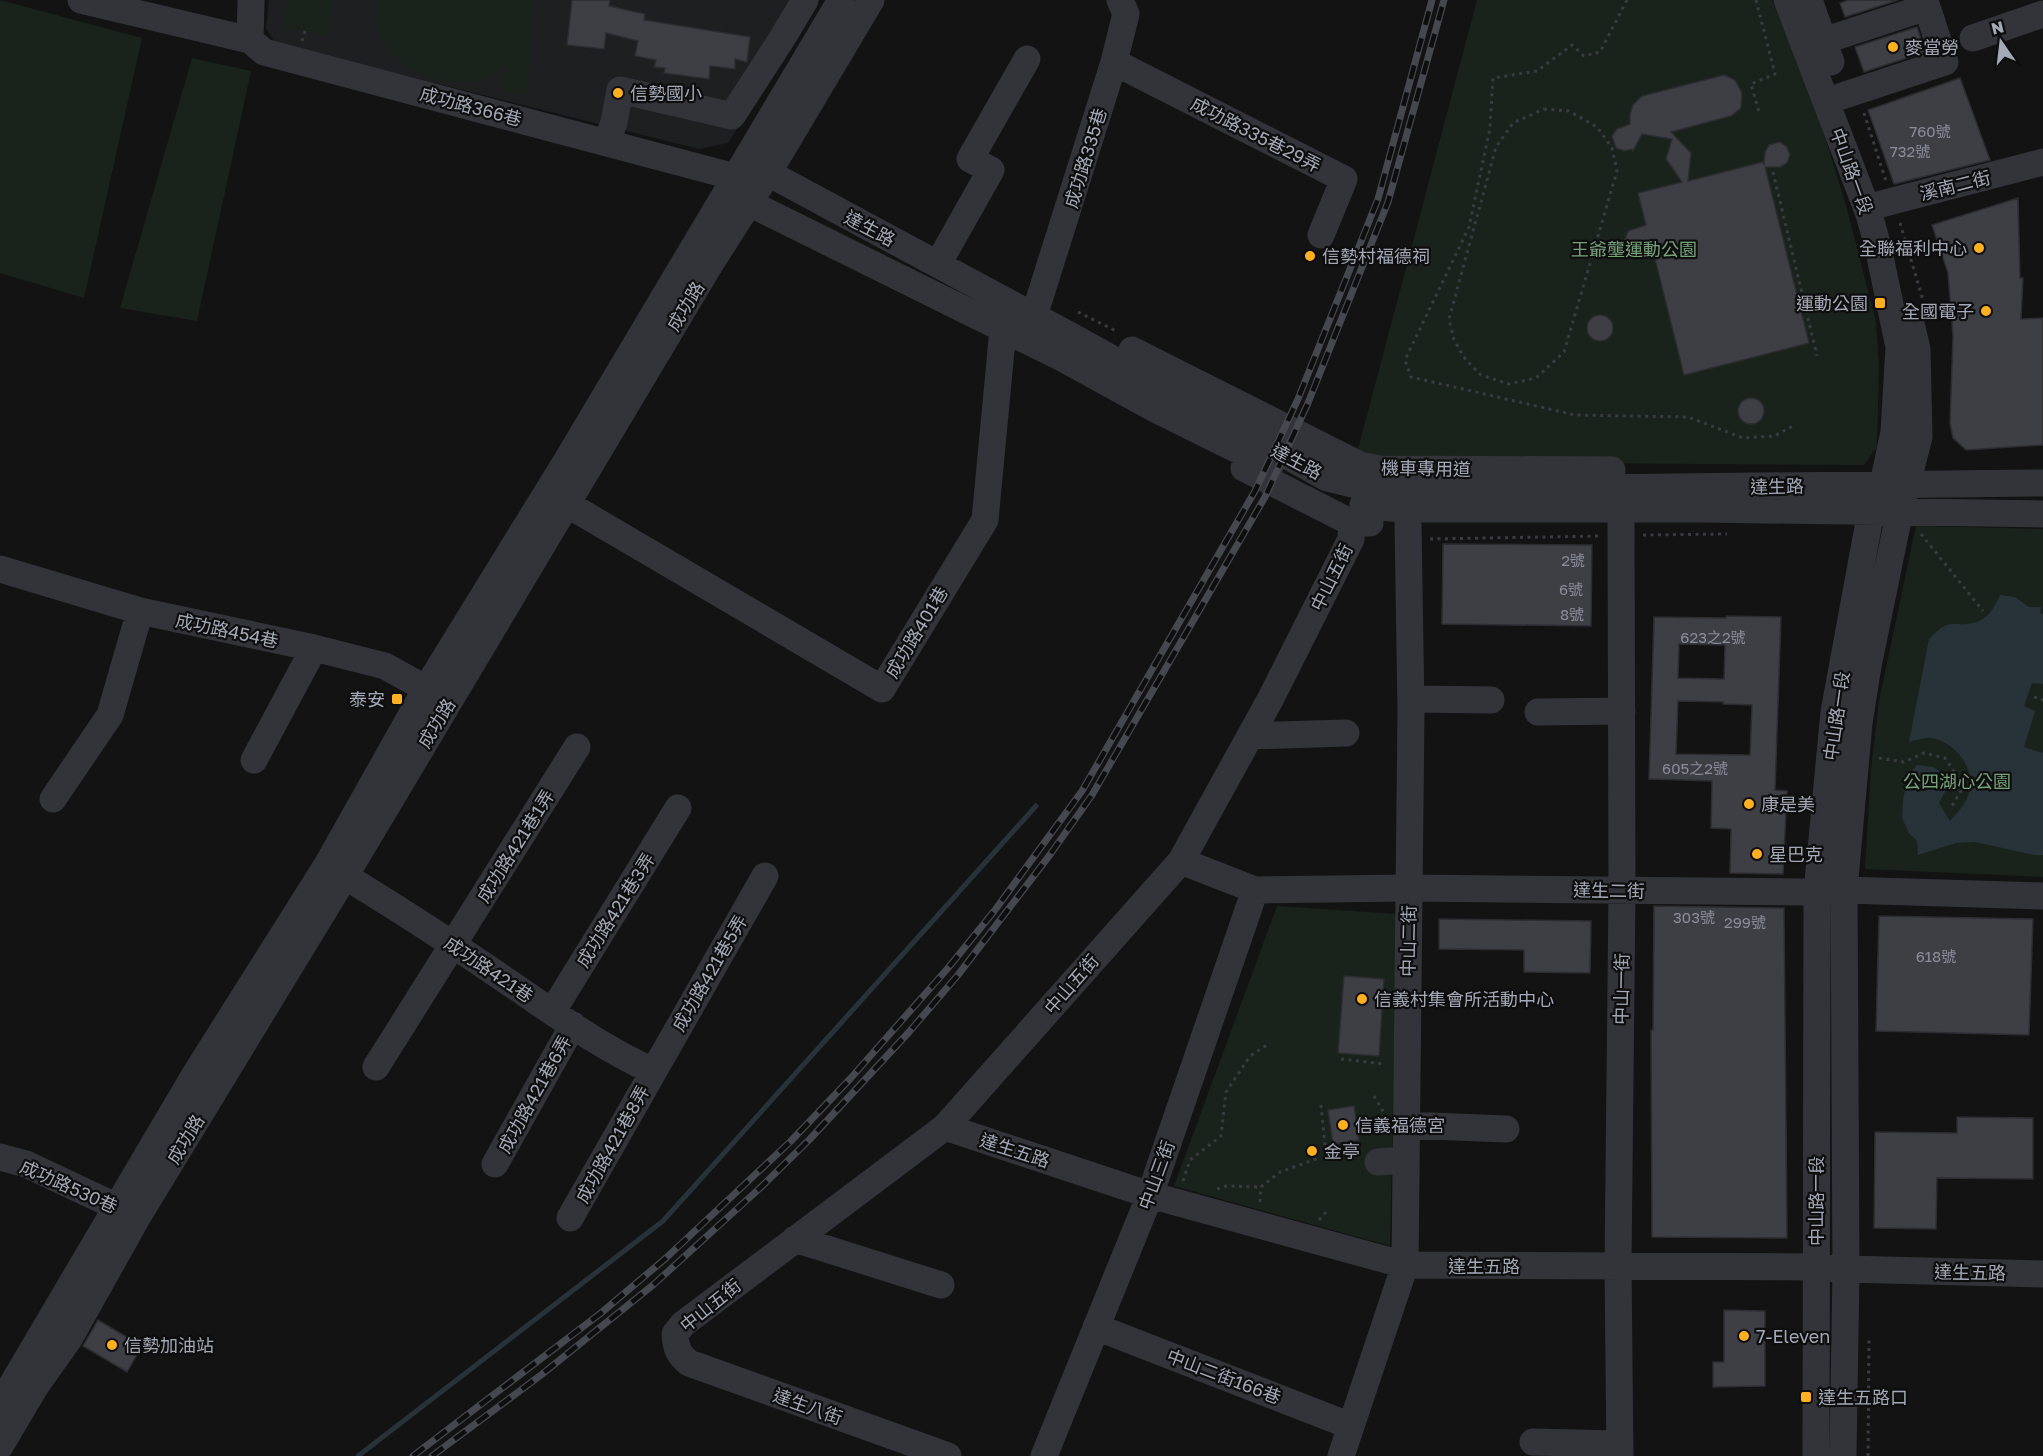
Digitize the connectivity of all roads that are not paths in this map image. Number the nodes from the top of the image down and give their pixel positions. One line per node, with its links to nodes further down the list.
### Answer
1 (81, 0): 12 (street, 成功路366巷)
2 (251, 0): 12 (street)
3 (805, 0): 10 (street)
4 (841, 0): 14 (street, 成功路)
5 (871, 0): 14 (street, 成功路)
6 (1120, 0): 16 (street, 成功路335巷)
7 (1788, 0): 23 (street, 中山路一段)
8 (1809, 0): 13 (street, 中山路一段)
9 (2043, 15): 11 (street)
10 (783, 37): 14 (street); 18 (street)
11 (1973, 38)
12 (250, 40): 18 (street, 成功路366巷)
13 (1823, 41): 17 (street, 中山路一段); 17 (street)
14 (822, 56): 20 (street, 成功路); 21 (street, 成功路)
15 (1027, 59): 25 (street)
16 (1114, 62): 24 (street, 成功路335巷29弄); 26 (street, 成功路335巷)
17 (1842, 96): 23 (street, 中山路一段)
18 (607, 142): 21 (street, 成功路366巷)
19 (2043, 162): 23 (street, 溪南二街)
20 (768, 173): 21 (street); 22 (street, 成功路); 25 (street, 達生路)
21 (735, 177): 22 (street); 29 (street, 成功路)
22 (749, 203): 27 (street, 達生路); 29 (street, 成功路)
23 (1882, 211): 31 (street, 中山路一段)
24 (1321, 235)
25 (938, 264): 26 (street, 達生路)
26 (1034, 316): 28 (street, 達生路)
27 (1004, 329): 28 (street, 達生路); 32 (street, 成功路401巷)
28 (1068, 334): 33 (street, 達生路); 33 (street, 機車專用道); 37 (street)
29 (576, 465): 32 (street, 成功路); 43 (street, 成功路)
30 (2043, 483): 31 (street, 達生路)
31 (1895, 484): 33 (street, 達生路); 34 (street, 中山路一段); 35 (street, 中山路一段)
32 (567, 504): 43 (street, 成功路)
33 (1735, 510): 35 (street, 達生路); 38 (street, 達生路)
34 (1900, 510): 35 (street, 達生路); 36 (street, 達生路); 60 (street, 中山路一段)
35 (1871, 511): 61 (street, 中山路一段)
36 (2043, 514)
37 (1352, 523): 39 (street, 達生路); 49 (street, 中山五街)
38 (1621, 531): 39 (street, 達生路); 46 (street, 中山一街)
39 (1415, 532): 44 (street, 中山二街)
40 (0, 569): 41 (street, 成功路454巷)
41 (140, 611): 42 (street, 成功路454巷); 52 (street)
42 (314, 648): 43 (street, 成功路454巷); 51 (street)
43 (438, 695): 55 (street, 成功路)
44 (1411, 699): 45 (street); 57 (street, 中山二街)
45 (1491, 700)
46 (1622, 711): 47 (street); 59 (street, 中山一街)
47 (1538, 712)
48 (1346, 733): 49 (street)
49 (1250, 736): 54 (street, 中山五街)
50 (576, 747): 63 (street, 成功路421巷1弄)
51 (254, 760)
52 (53, 799)
53 (678, 808): 64 (street, 成功路421巷3弄)
54 (1181, 861): 58 (street, 達生二街); 68 (street, 中山五街)
55 (336, 870): 63 (street, 成功路421巷); 75 (street, 成功路)
56 (765, 876): 66 (street, 成功路421巷5弄)
57 (1408, 888): 58 (street, 達生二街); 59 (street, 達生二街); 67 (street, 中山二街)
58 (1255, 890): 74 (street, 中山三街)
59 (1622, 890): 61 (street, 達生二街); 79 (street, 中山一街)
60 (1844, 890): 61 (street, 達生二街); 62 (street, 達生二街); 81 (street, 中山路一段)
61 (1817, 892): 80 (street, 中山路一段)
62 (2043, 896)
63 (453, 944): 64 (street, 成功路421巷); 65 (street, 成功路421巷1弄)
64 (563, 1018): 66 (street, 成功路421巷); 73 (street, 成功路421巷6弄)
65 (376, 1066)
66 (654, 1071): 76 (street, 成功路421巷8弄)
67 (1406, 1125): 69 (street); 71 (street, 中山二街)
68 (945, 1127): 74 (street, 達生五路); 77 (street, 中山五街)
69 (1506, 1129)
70 (0, 1157): 75 (street, 成功路530巷)
71 (1406, 1160): 72 (street); 78 (street, 中山二街)
72 (1378, 1162)
73 (495, 1164)
74 (1150, 1195): 78 (street, 達生五路); 84 (street, 中山三街)
75 (128, 1212): 86 (street, 成功路); 89 (street, 成功路)
76 (570, 1218)
77 (795, 1239): 83 (street); 85 (street, 中山五街)
78 (1405, 1265): 79 (street, 達生五路); 87 (street, 中山二街)
79 (1618, 1267): 80 (street, 達生五路); 90 (street, 中山一街)
80 (1816, 1267): 81 (street, 達生五路); 94 (street, 中山路一段)
81 (1846, 1269): 82 (street, 達生五路); 95 (street, 中山路一段)
82 (2043, 1274)
83 (942, 1285)
84 (1096, 1326): 87 (street, 中山二街166巷); 92 (street, 中山三街)
85 (676, 1347): 91 (street, 達生八街)
86 (0, 1405)
87 (1351, 1426): 93 (street, 中山二街)
88 (1533, 1442): 90 (street)
89 (0, 1446)
90 (1620, 1450)
91 (948, 1456)
92 (1044, 1456)
93 (1341, 1456)
94 (1816, 1456)
95 (1843, 1456)

